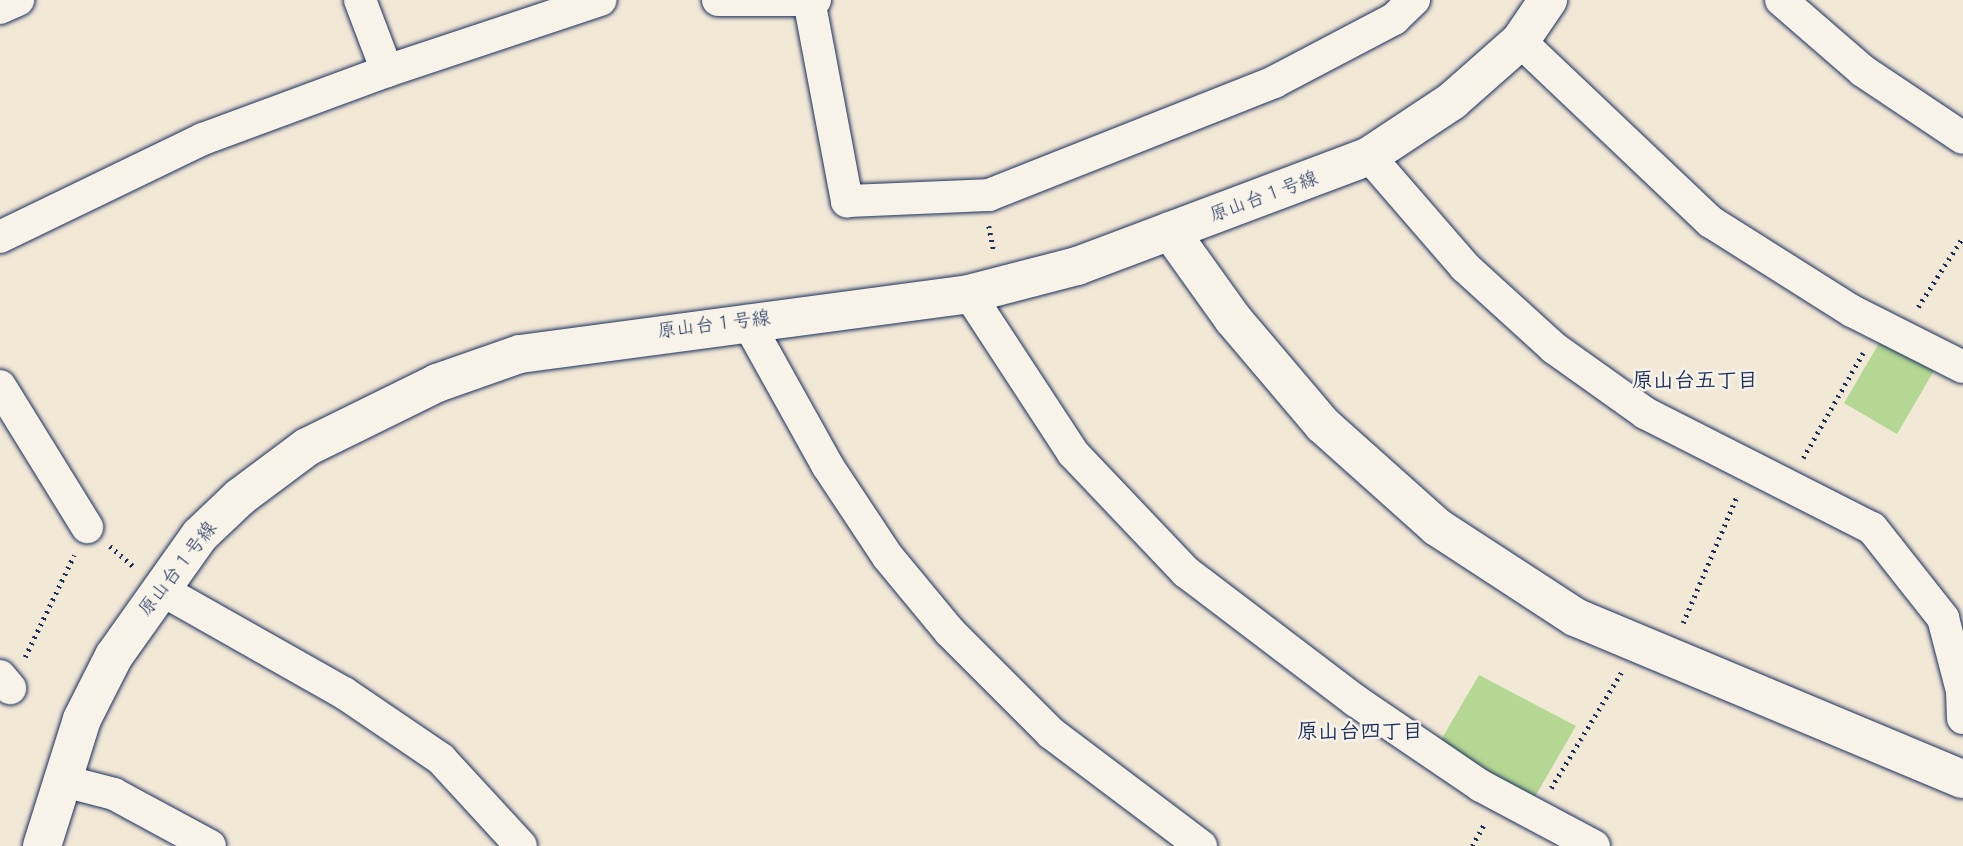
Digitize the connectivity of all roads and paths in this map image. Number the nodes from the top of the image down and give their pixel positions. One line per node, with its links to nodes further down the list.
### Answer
1 (18, 0): 9 (street)
2 (360, 0): 11 (street)
3 (601, 0): 11 (street)
4 (718, 0): 8 (street)
5 (1413, 0): 8 (street)
6 (1548, 0): 10 (street, 原山台１号線)
7 (1781, 0): 12 (street)
8 (811, 1)
9 (0, 8)
10 (1520, 41): 13 (street, 原山台１号線); 19 (street)
11 (387, 71): 15 (street)
12 (1963, 138)
13 (1368, 156): 14 (street, 原山台１号線); 22 (street)
14 (1170, 232): 17 (street, 原山台１号線); 26 (street)
15 (0, 237)
16 (1963, 237): 19 (path)
17 (969, 294): 18 (street, 原山台１号線); 31 (street)
18 (747, 321): 25 (street, 原山台１号線); 35 (street)
19 (1889, 330): 20 (street); 23 (path)
20 (1963, 367)
21 (0, 386): 24 (street)
22 (1750, 467): 23 (street); 26 (path)
23 (1788, 486): 28 (street)
24 (87, 527): 25 (path); 27 (path)
25 (160, 589): 30 (street, 原山台１号線); 34 (street)
26 (1653, 651): 29 (street); 31 (path)
27 (5, 682)
28 (1963, 718)
29 (1963, 779)
30 (60, 780): 32 (street, 原山台１号線); 33 (street)
31 (1534, 815): 36 (street)
32 (42, 846)
33 (210, 846)
34 (521, 846)
35 (1200, 846)
36 (1594, 846)

